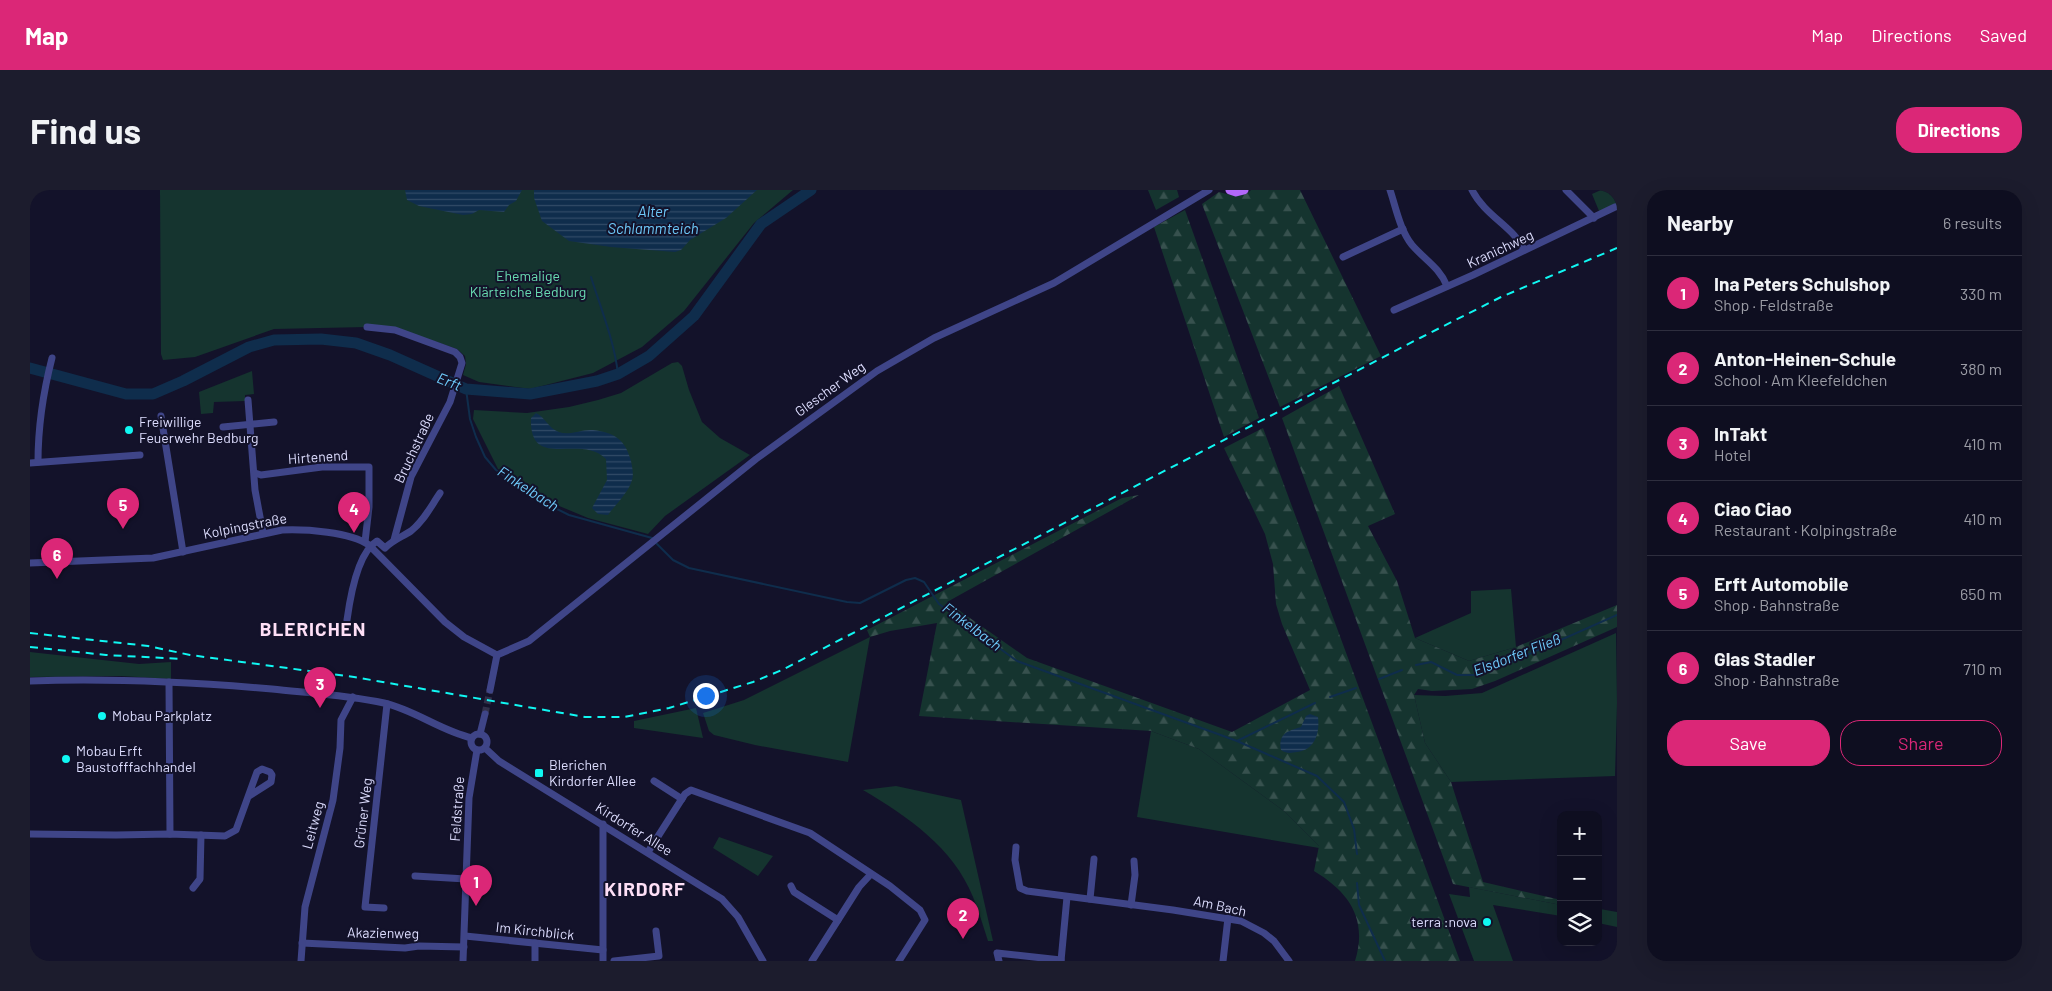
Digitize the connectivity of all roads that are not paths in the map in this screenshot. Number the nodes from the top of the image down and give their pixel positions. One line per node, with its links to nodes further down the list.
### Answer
1 (1209, 190): 31 (street, Glescher Weg)
2 (1230, 190): 3 (main road)
3 (1244, 190)
4 (1390, 190): 9 (street)
5 (1472, 190): 10 (street)
6 (1566, 190): 8 (street)
7 (1615, 208): 8 (street, Kranichweg)
8 (1594, 218): 10 (street, Kranichweg)
9 (1403, 229): 11 (street); 12 (street)
10 (1524, 250): 12 (street, Kranichweg)
11 (1343, 257)
12 (1447, 286): 13 (street, Kranichweg)
13 (1394, 310)
14 (367, 327): 26 (street, Bruchstraße)
15 (52, 358): 22 (street)
16 (248, 400): 19 (street)
17 (161, 416): 28 (street)
18 (274, 422): 19 (street)
19 (251, 424): 20 (street); 23 (street)
20 (223, 426)
21 (140, 455): 22 (street)
22 (34, 463)
23 (255, 473): 25 (street); 27 (street, Hirtenend)
24 (440, 493): 26 (street)
25 (263, 533): 27 (street, Kolpingstraße); 28 (street, Kolpingstraße)
26 (394, 540): 27 (street, Kolpingstraße)
27 (367, 544): 30 (street); 31 (street)
28 (184, 552): 29 (street, Kolpingstraße)
29 (30, 563)
30 (347, 620)
31 (497, 655): 34 (street)
32 (30, 681): 33 (street)
33 (169, 682): 35 (street); 47 (street)
34 (490, 690)
35 (353, 697): 36 (street); 66 (street, Leitweg)
36 (387, 704): 39 (street); 61 (street, Grüner Weg)
37 (485, 714): 38 (street)
38 (480, 734): 39 (street); 40 (street)
39 (472, 738): 41 (street)
40 (485, 748): 41 (street); 45 (street, Kirdorfer Allee)
41 (477, 750): 55 (street, Feldstraße)
42 (654, 781): 44 (street)
43 (249, 796): 48 (street)
44 (682, 799): 50 (street); 53 (street)
45 (603, 824): 50 (street, Kirdorfer Allee); 69 (street)
46 (30, 834): 47 (street)
47 (170, 834): 48 (street)
48 (201, 835): 57 (street)
49 (1016, 847): 58 (street, Am Bach)
50 (648, 852): 75 (street, Kirdorfer Allee)
51 (1094, 859): 59 (street)
52 (1134, 861): 60 (street)
53 (871, 874): 63 (street); 77 (street)
54 (414, 876): 55 (street)
55 (466, 879): 65 (street, Feldstraße)
56 (791, 886): 63 (street)
57 (193, 888)
58 (1067, 897): 59 (street, Am Bach); 79 (street)
59 (1090, 899): 60 (street, Am Bach)
60 (1131, 905): 62 (street, Am Bach)
61 (384, 908)
62 (1228, 918): 80 (street); 81 (street, Am Bach)
63 (838, 920): 76 (street)
64 (656, 931): 74 (street)
65 (465, 936): 67 (street, Im Kirchblick); 68 (street, Feldstraße)
66 (302, 943): 68 (street, Akazienweg); 70 (street, Leitweg)
67 (535, 943): 69 (street, Im Kirchblick); 72 (street)
68 (464, 947): 71 (street, Feldstraße)
69 (603, 950): 73 (street)
70 (301, 961)
71 (464, 961)
72 (535, 961)
73 (603, 961)
74 (614, 961)
75 (763, 961)
76 (812, 961)
77 (899, 961)
78 (999, 961): 79 (street)
79 (1061, 961)
80 (1223, 961)
81 (1289, 961)

